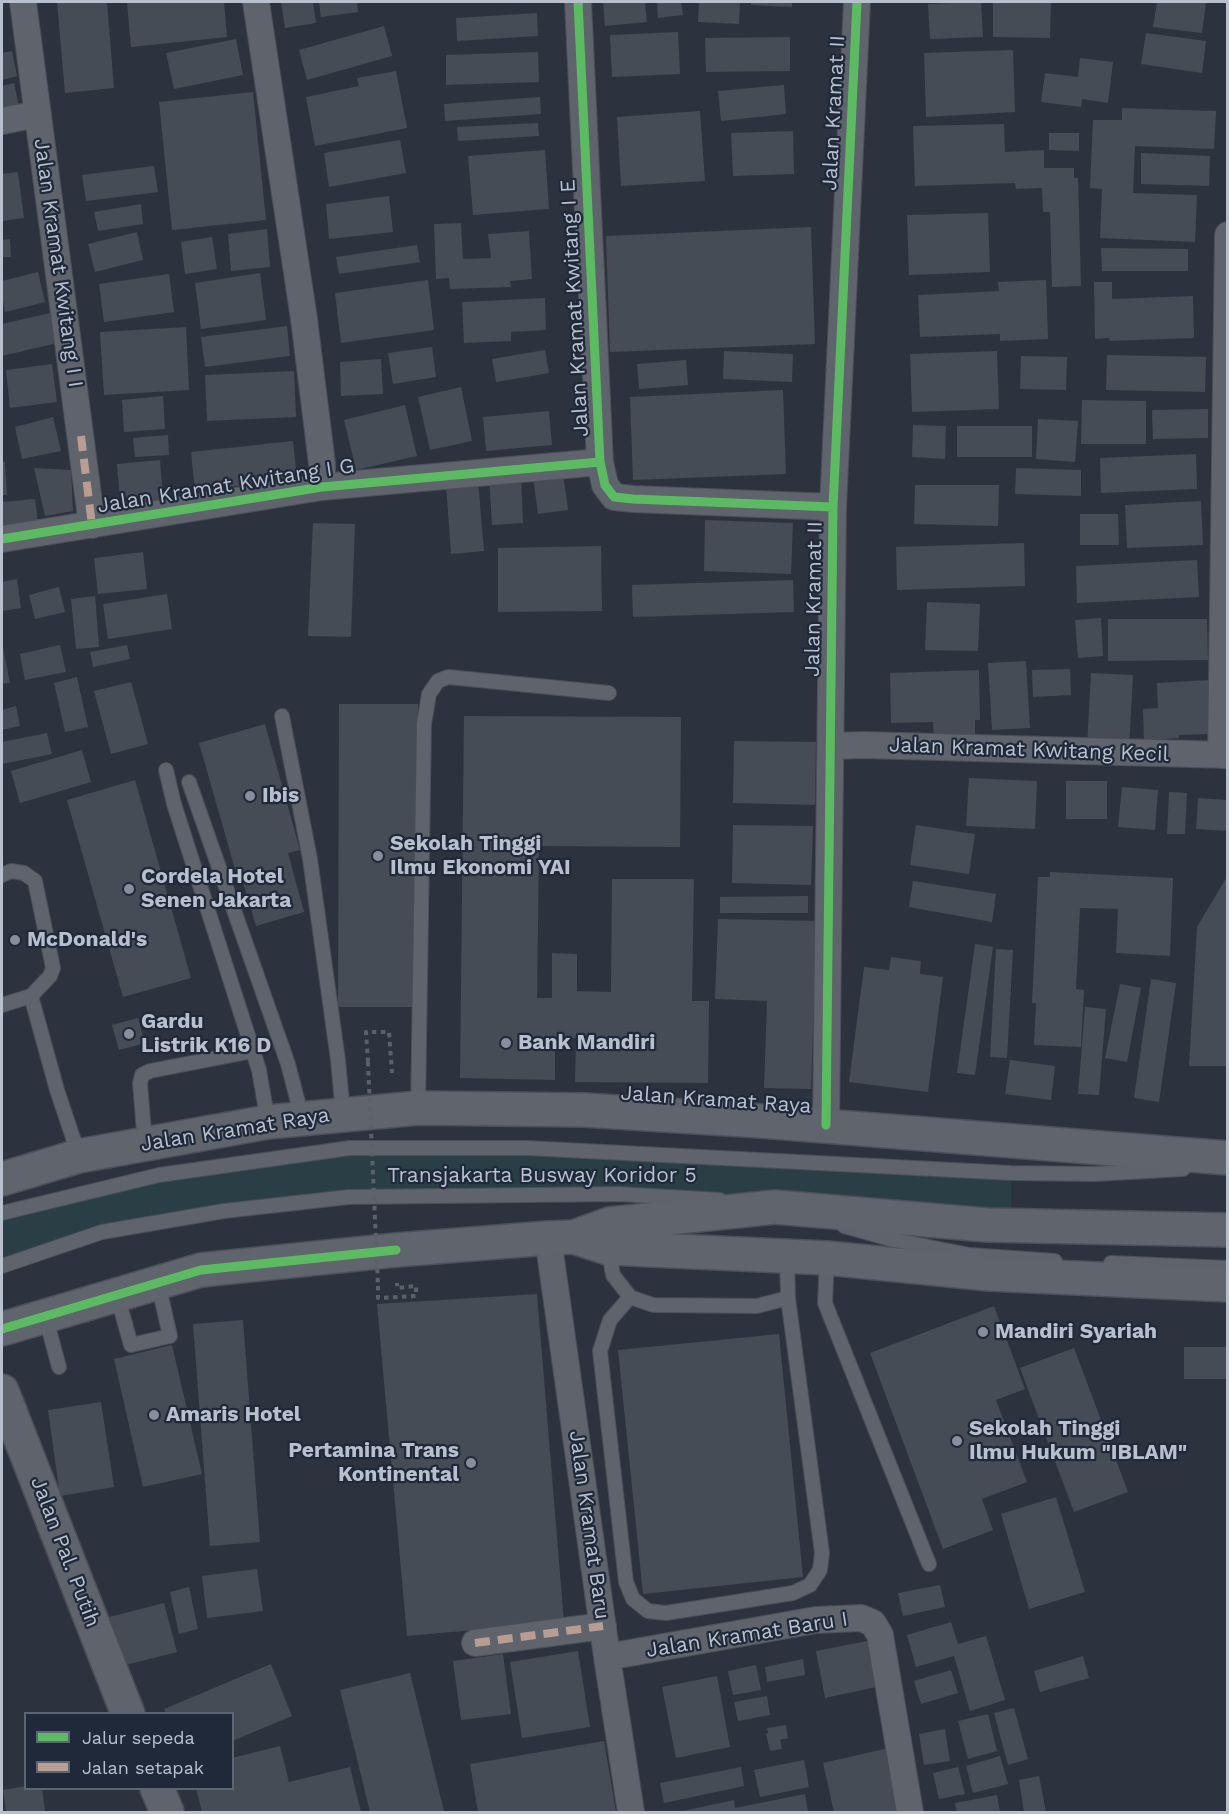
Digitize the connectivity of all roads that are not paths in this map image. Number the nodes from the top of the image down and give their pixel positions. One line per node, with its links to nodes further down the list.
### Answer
1 (23, 2): 5 (street, Jalan Kramat Kwitang I I)
2 (255, 2): 9 (street, Jalan Kramat Kwitang I G)
3 (578, 2): 8 (street, Jalan Kramat Kwitang I E)
4 (857, 2): 10 (street, Jalan Kramat II)
5 (38, 114): 6 (street); 11 (street, Jalan Kramat Kwitang I I)
6 (2, 121)
7 (1227, 235): 16 (street)
8 (600, 462): 9 (street, Jalan Kramat Kwitang I G); 10 (street, Jalan Kramat Kwitang I E)
9 (322, 487): 11 (street, Jalan Kramat Kwitang I G)
10 (834, 507): 15 (street, Jalan Kramat II)
11 (92, 525): 12 (street, Jalan Kramat Kwitang I G)
12 (2, 539)
13 (609, 693): 23 (lane)
14 (282, 716): 24 (lane)
15 (831, 746): 16 (street, Jalan Kramat Kwitang Kecil); 27 (street, Jalan Kramat II)
16 (1224, 755)
17 (166, 770): 22 (lane)
18 (189, 782): 25 (lane)
19 (2, 875): 20 (lane)
20 (31, 996): 21 (lane); 29 (lane)
21 (2, 1005)
22 (253, 1051): 26 (lane); 28 (lane)
23 (418, 1108): 24 (main road, Jalan Kramat Raya); 27 (main road, Jalan Kramat Raya)
24 (343, 1114): 25 (main road, Jalan Kramat Raya)
25 (302, 1118): 26 (main road, Jalan Kramat Raya)
26 (268, 1122): 28 (main road, Jalan Kramat Raya)
27 (826, 1125): 30 (main road, Jalan Kramat Raya)
28 (145, 1144): 29 (main road, Jalan Kramat Raya)
29 (79, 1156): 32 (main road, Jalan Kramat Raya)
30 (1227, 1158)
31 (1227, 1166): 34 (lane, Transjakarta Busway Koridor 5)
32 (2, 1179)
33 (775, 1207): 35 (main road); 36 (main road); 40 (lane, Transjakarta Busway Koridor 5); 42 (lane, Transjakarta Busway Koridor 5)
34 (2, 1213)
35 (1227, 1230)
36 (561, 1238): 37 (main road); 44 (main road); 54 (street, Jalan Kramat Baru)
37 (608, 1248): 38 (main road); 47 (lane)
38 (787, 1257): 39 (main road); 48 (lane)
39 (827, 1258): 45 (main road); 53 (lane)
40 (1068, 1262)
41 (1102, 1263): 43 (lane)
42 (2, 1266)
43 (1227, 1268)
44 (158, 1283): 46 (main road); 46 (lane)
45 (1227, 1285)
46 (117, 1295): 49 (main road)
47 (630, 1297): 48 (lane); 48 (lane)
48 (788, 1298)
49 (45, 1315): 50 (main road); 51 (lane)
50 (2, 1329)
51 (59, 1367)
52 (2, 1391): 57 (street, Jalan Pal. Putih)
53 (929, 1564)
54 (603, 1626): 55 (street); 56 (street, Jalan Kramat Baru)
55 (475, 1643)
56 (607, 1657): 60 (street, Jalan Kramat Baru); 61 (street, Jalan Kramat Baru I)
57 (128, 1712)
58 (158, 1790): 59 (street)
59 (166, 1812)
60 (631, 1812)
61 (910, 1812)

